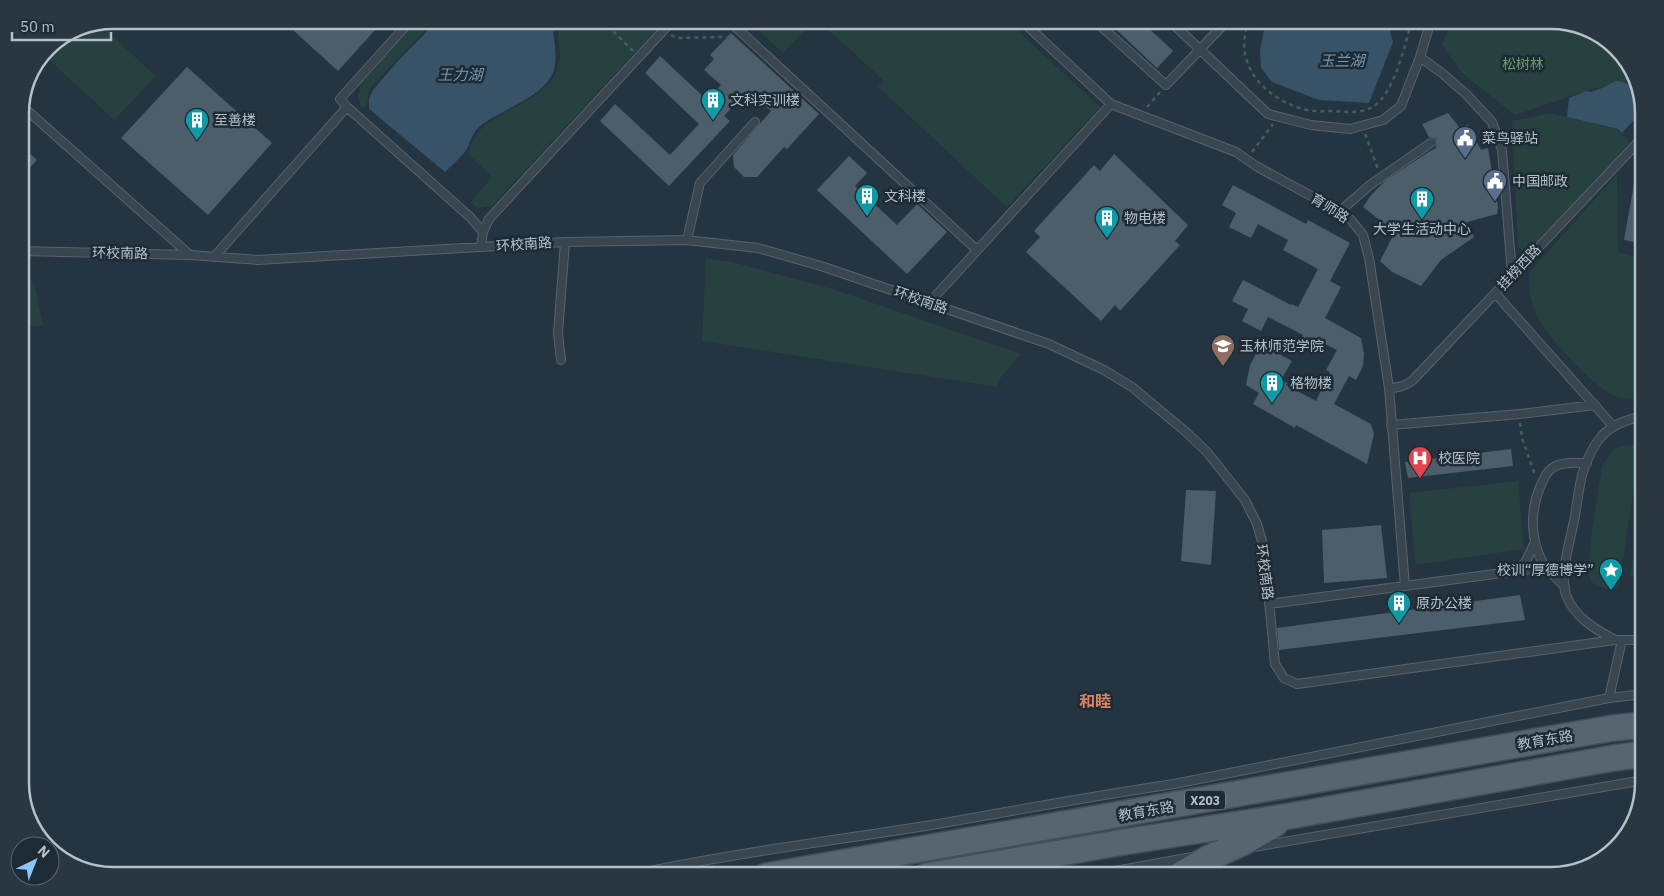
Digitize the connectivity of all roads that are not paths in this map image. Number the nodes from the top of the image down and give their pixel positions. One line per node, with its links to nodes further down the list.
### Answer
1 (403, 29): 12 (lane)
2 (665, 29): 18 (lane)
3 (738, 29): 22 (lane)
4 (1036, 29): 11 (lane, 育师路)
5 (1104, 29): 9 (lane)
6 (1179, 29): 9 (lane)
7 (1219, 29): 9 (lane)
8 (1428, 29): 10 (lane)
9 (1200, 48): 10 (lane)
10 (1420, 57): 26 (lane)
11 (1111, 104): 17 (lane, 育师路); 22 (lane)
12 (347, 107): 18 (lane); 25 (lane)
13 (29, 112): 24 (lane)
14 (754, 122): 19 (lane)
15 (1432, 142): 17 (lane)
16 (1635, 145): 26 (lane, 挂榜西路)
17 (1339, 212): 30 (lane, 育师路)
18 (483, 232): 21 (lane)
19 (687, 240): 20 (lane, 环校南路); 28 (lane, 环校南路)
20 (565, 242): 21 (lane, 环校南路); 29 (lane)
21 (481, 247): 25 (lane, 环校南路)
22 (977, 250): 28 (lane)
23 (29, 251): 24 (lane, 环校南路)
24 (190, 255): 25 (lane, 环校南路)
25 (214, 257)
26 (1512, 274): 27 (lane, 挂榜西路)
27 (1495, 293): 30 (lane, 挂榜西路); 31 (lane)
28 (929, 303): 41 (lane, 环校南路)
29 (561, 360)
30 (1389, 388): 33 (lane, 育师路)
31 (1595, 405): 33 (lane); 34 (lane)
32 (1635, 417): 34 (lane)
33 (1391, 425): 39 (lane, 育师路)
34 (1613, 426): 35 (lane)
35 (1587, 463): 36 (lane); 40 (lane)
36 (1535, 542): 37 (lane); 38 (lane)
37 (1547, 567): 38 (lane); 40 (lane)
38 (1517, 571): 39 (lane)
39 (1405, 586): 41 (lane)
40 (1566, 588): 42 (lane)
41 (1269, 604): 42 (lane, 环校南路)
42 (1618, 640): 43 (lane, 环校南路); 45 (lane)
43 (1635, 640)
44 (1635, 695): 45 (lane)
45 (1609, 698): 52 (lane)
46 (1635, 725): 53 (main road, 教育东路 / X203)
47 (1635, 755): 49 (main road, 教育东路 / X203)
48 (1635, 782): 50 (lane)
49 (1290, 816): 51 (main road); 54 (main road, 教育东路 / X203)
50 (1252, 847): 51 (lane); 57 (lane)
51 (1226, 851): 55 (lane); 56 (main road)
52 (666, 867)
53 (817, 867)
54 (978, 867)
55 (1138, 867)
56 (1194, 867)
57 (1202, 867)

